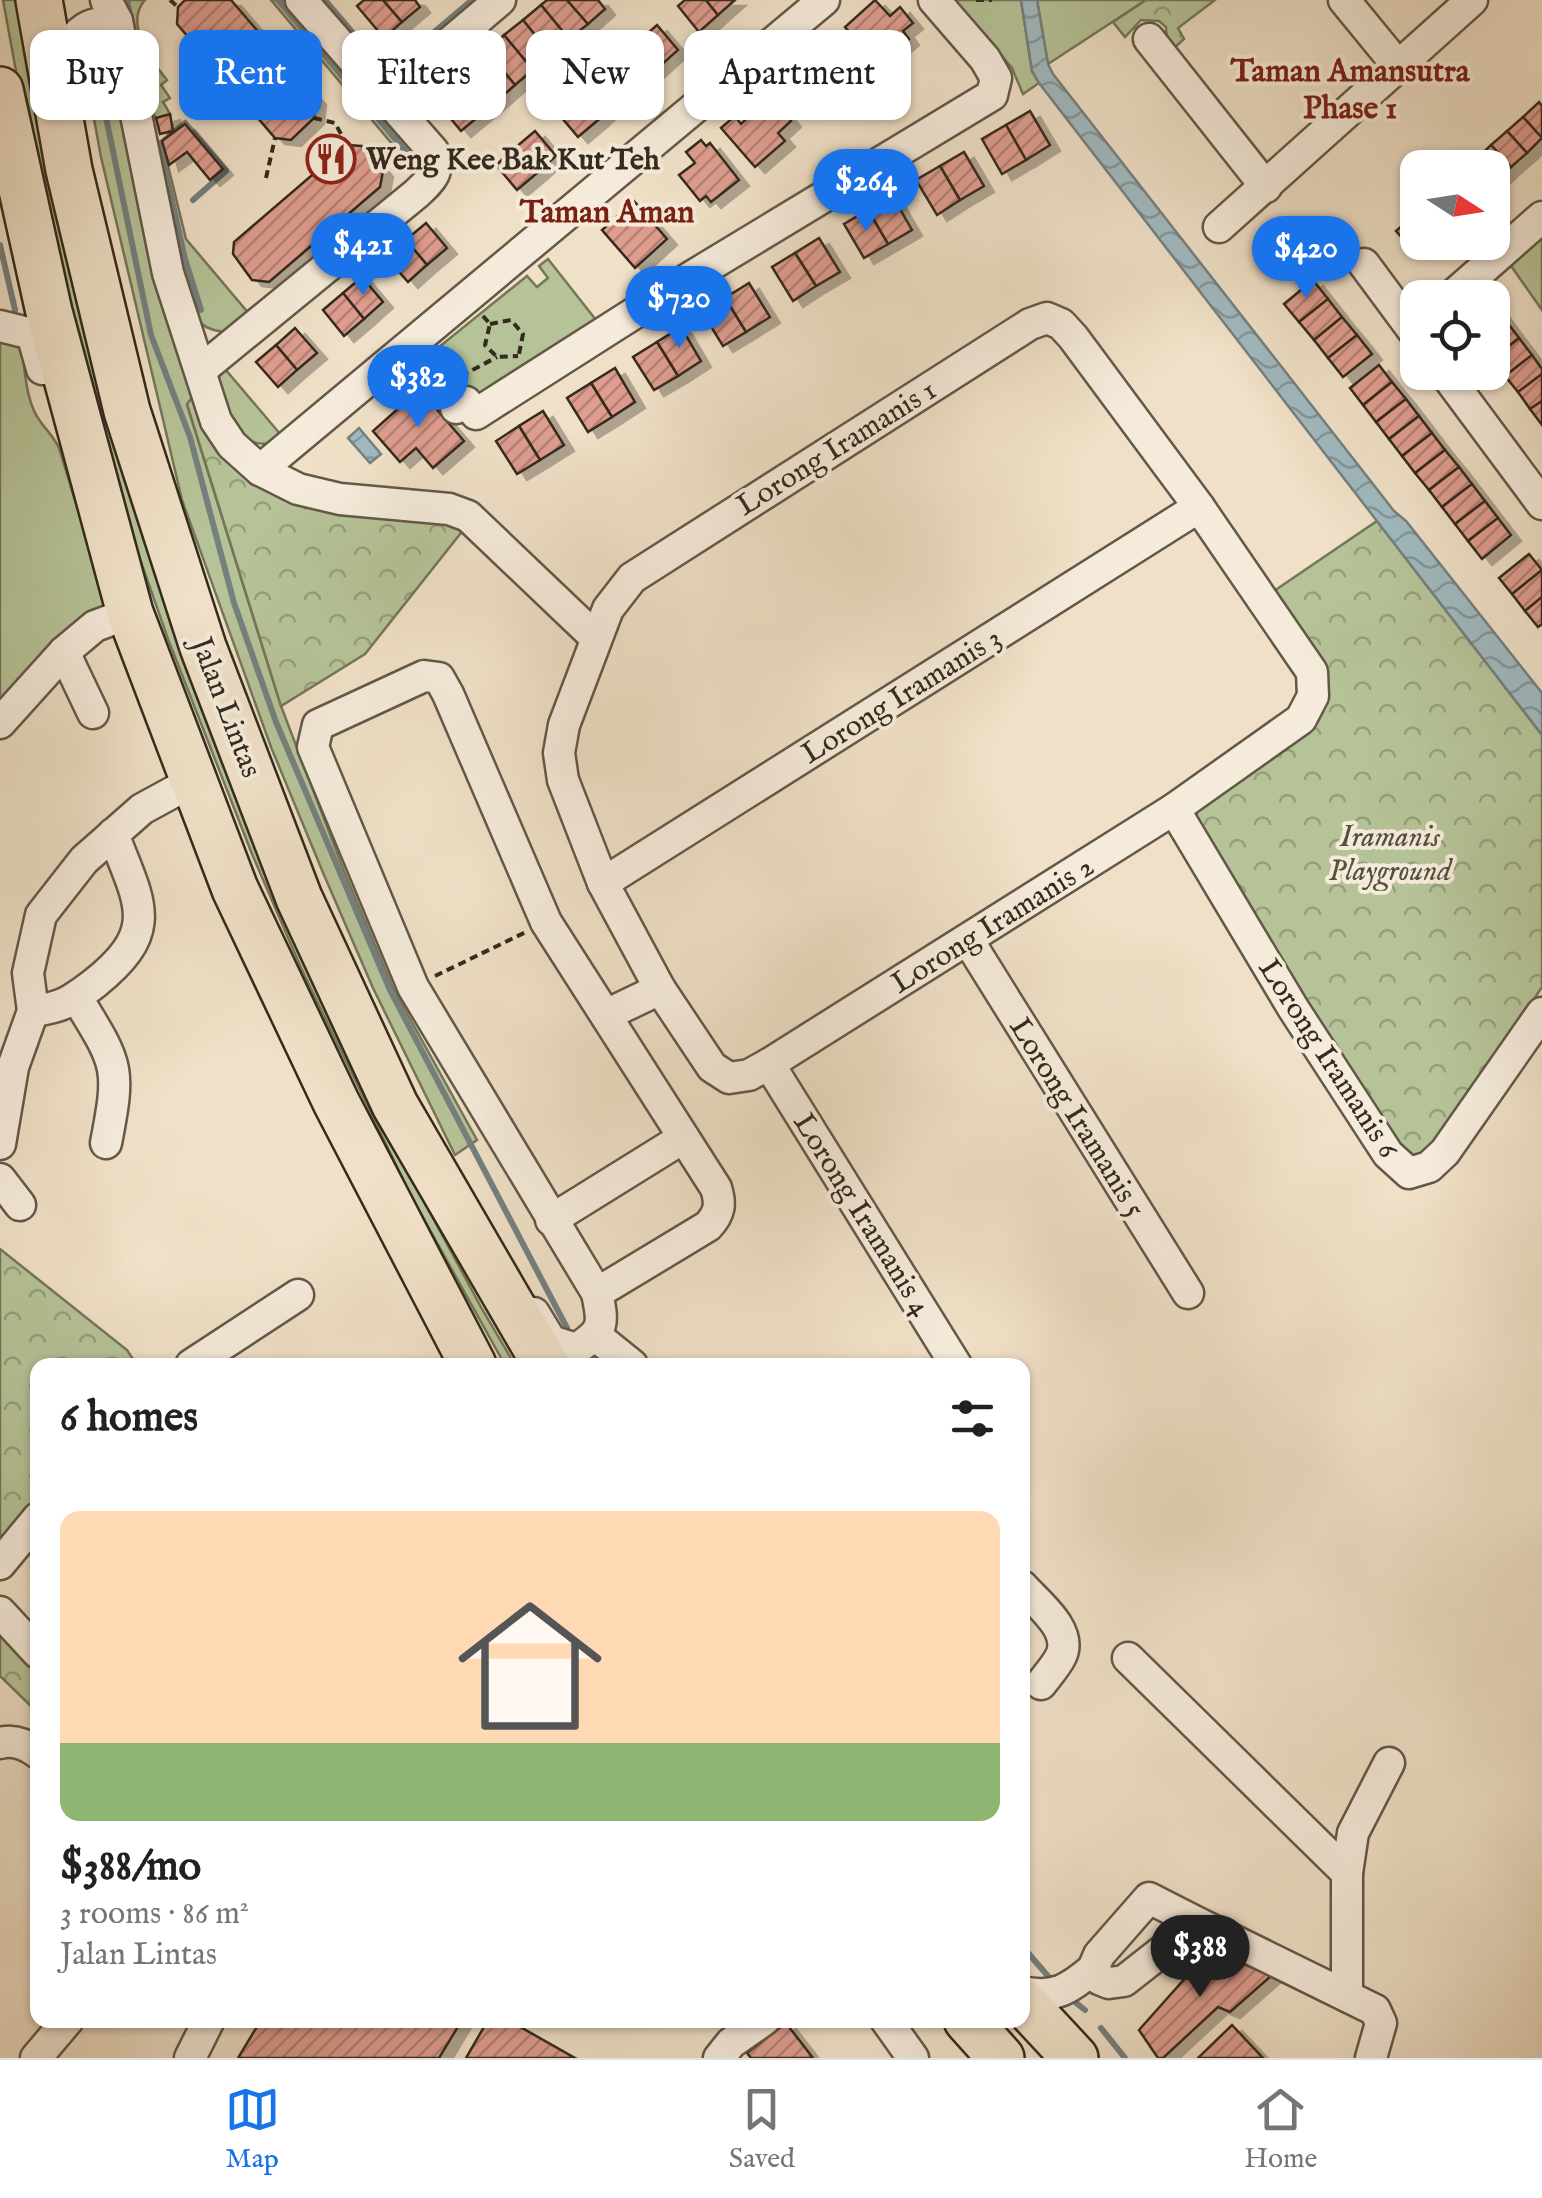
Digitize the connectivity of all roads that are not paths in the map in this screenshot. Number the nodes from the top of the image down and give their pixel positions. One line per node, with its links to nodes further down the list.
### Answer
1 (39, 0): 22 (highway, Jalan Lintas)
2 (301, 0): 11 (street)
3 (500, 0): 9 (street)
4 (824, 0): 26 (street)
5 (934, 0): 25 (street)
6 (1344, 0): 12 (street)
7 (1472, 0): 12 (street)
8 (111, 10): 22 (street); 23 (street)
9 (464, 30)
10 (1149, 39): 15 (street)
11 (342, 46)
12 (1398, 66): 15 (street)
13 (0, 90): 27 (highway, Jalan Lintas)
14 (407, 120): 23 (street)
15 (1266, 186): 17 (street)
16 (1542, 217): 19 (street)
17 (1220, 227)
18 (1364, 264): 20 (street)
19 (1470, 280)
20 (1400, 310)
21 (0, 326): 27 (street)
22 (115, 360): 47 (highway, Jalan Lintas)
23 (201, 370): 26 (street)
24 (1457, 390): 28 (street)
25 (455, 394)
26 (260, 470): 31 (street)
27 (99, 504): 30 (highway, Jalan Lintas)
28 (1542, 504)
29 (1199, 508): 31 (street, Lorong Iramanis 1); 33 (street, Lorong Iramanis 1); 39 (street, Lorong Iramanis 3)
30 (130, 613): 32 (street); 36 (highway, Jalan Lintas)
31 (596, 638): 39 (street, Lorong Iramanis 1)
32 (64, 652): 34 (street); 35 (street)
33 (1312, 672): 37 (street, Lorong Iramanis 2)
34 (92, 713)
35 (0, 722)
36 (197, 784): 38 (street); 60 (highway, Jalan Lintas)
37 (1174, 809): 40 (street, Lorong Iramanis 2); 45 (street, Lorong Iramanis 6)
38 (114, 834): 42 (street); 43 (street)
39 (603, 883): 41 (street, Lorong Iramanis 1)
40 (968, 940): 46 (street, Lorong Iramanis 2); 56 (street, Lorong Iramanis 5)
41 (660, 989): 44 (street); 46 (street, Lorong Iramanis 2)
42 (78, 998): 43 (street); 50 (street)
43 (33, 1011): 49 (street)
44 (608, 1014): 48 (street); 53 (street)
45 (1542, 1014)
46 (768, 1064): 64 (street, Lorong Iramanis 4)
47 (395, 1105): 54 (highway, Jalan Lintas); 61 (highway)
48 (683, 1138): 53 (street); 55 (street)
49 (0, 1144)
50 (106, 1144)
51 (0, 1180): 52 (street)
52 (20, 1205)
53 (551, 1220): 55 (street)
54 (472, 1238): 58 (street); 62 (highway, Jalan Lintas)
55 (597, 1293): 58 (street)
56 (1188, 1293)
57 (298, 1295): 59 (street)
58 (596, 1336): 63 (street)
59 (202, 1358)
60 (469, 1358)
61 (518, 1358)
62 (542, 1358)
63 (623, 1358)
64 (952, 1358)
65 (30, 1528): 66 (street)
66 (0, 1564)
67 (1030, 1595): 71 (street)
68 (0, 1612): 69 (street)
69 (30, 1644)
70 (1128, 1658): 75 (street)
71 (1041, 1684)
72 (0, 1743): 73 (street)
73 (30, 1748)
74 (1389, 1762): 75 (street)
75 (1347, 1873): 79 (street)
76 (1198, 1923): 77 (street); 77 (street); 79 (street)
77 (1094, 1968): 78 (street)
78 (1042, 1993): 89 (highway)
79 (1347, 1996): 85 (street)
80 (61, 2028): 86 (street)
81 (205, 2028): 87 (street)
82 (747, 2028): 84 (street)
83 (892, 2028): 88 (street)
84 (722, 2040)
85 (1380, 2055)
86 (36, 2058)
87 (190, 2058)
88 (913, 2058)
89 (1075, 2058)

